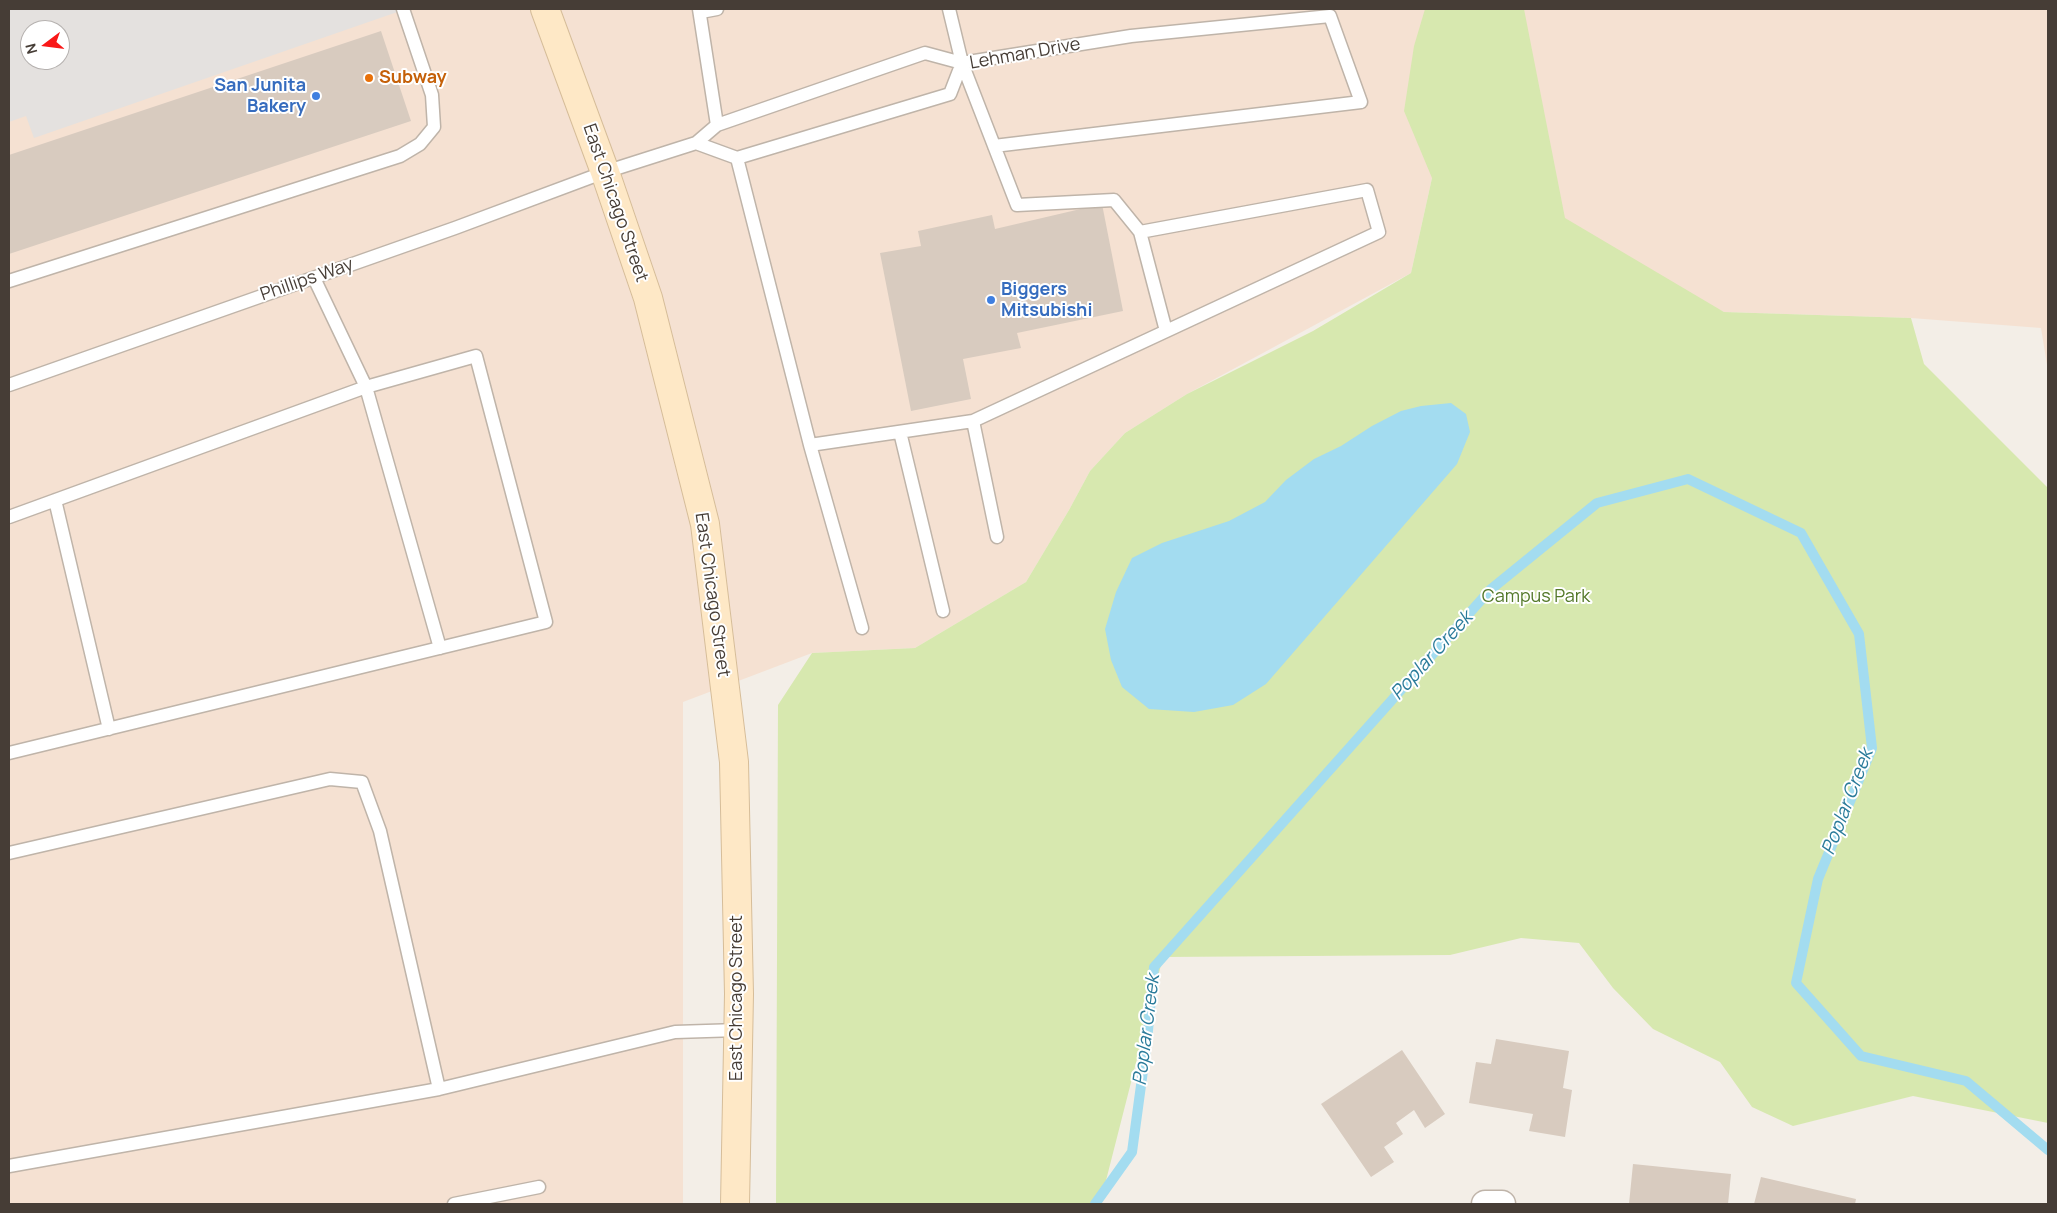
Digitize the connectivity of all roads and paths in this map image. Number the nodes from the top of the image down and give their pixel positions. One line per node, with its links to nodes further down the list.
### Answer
1 (403, 9): 14 (lane)
2 (545, 9): 11 (main road, East Chicago Street)
3 (717, 9): 5 (lane)
4 (949, 9): 6 (lane)
5 (700, 10): 7 (lane)
6 (962, 63): 7 (lane); 9 (lane); 9 (lane, Lehman Drive); 10 (lane, Lehman Drive)
7 (717, 125): 8 (lane)
8 (696, 143): 10 (lane); 11 (lane)
9 (994, 146): 12 (lane)
10 (737, 158): 20 (lane)
11 (605, 172): 13 (lane, Phillips Way); 30 (main road, East Chicago Street)
12 (1140, 232): 15 (lane); 15 (lane)
13 (314, 278): 16 (lane, Phillips Way); 17 (lane)
14 (9, 281)
15 (1166, 331): 18 (lane)
16 (9, 385)
17 (366, 387): 21 (lane); 26 (lane); 26 (lane)
18 (973, 422): 19 (lane); 23 (lane)
19 (900, 432): 20 (lane); 24 (lane)
20 (810, 445): 25 (lane)
21 (55, 500): 22 (lane); 27 (lane)
22 (9, 517)
23 (997, 538)
24 (943, 611)
25 (862, 628)
26 (440, 648): 27 (lane)
27 (109, 729): 28 (lane)
28 (9, 753)
29 (9, 853): 31 (lane)
30 (738, 1030): 31 (lane); 35 (main road, East Chicago Street)
31 (439, 1089): 32 (lane)
32 (9, 1166)
33 (539, 1187): 34 (lane)
34 (454, 1204)
35 (735, 1204)
36 (1485, 1204): 37 (street)
37 (1502, 1204)

